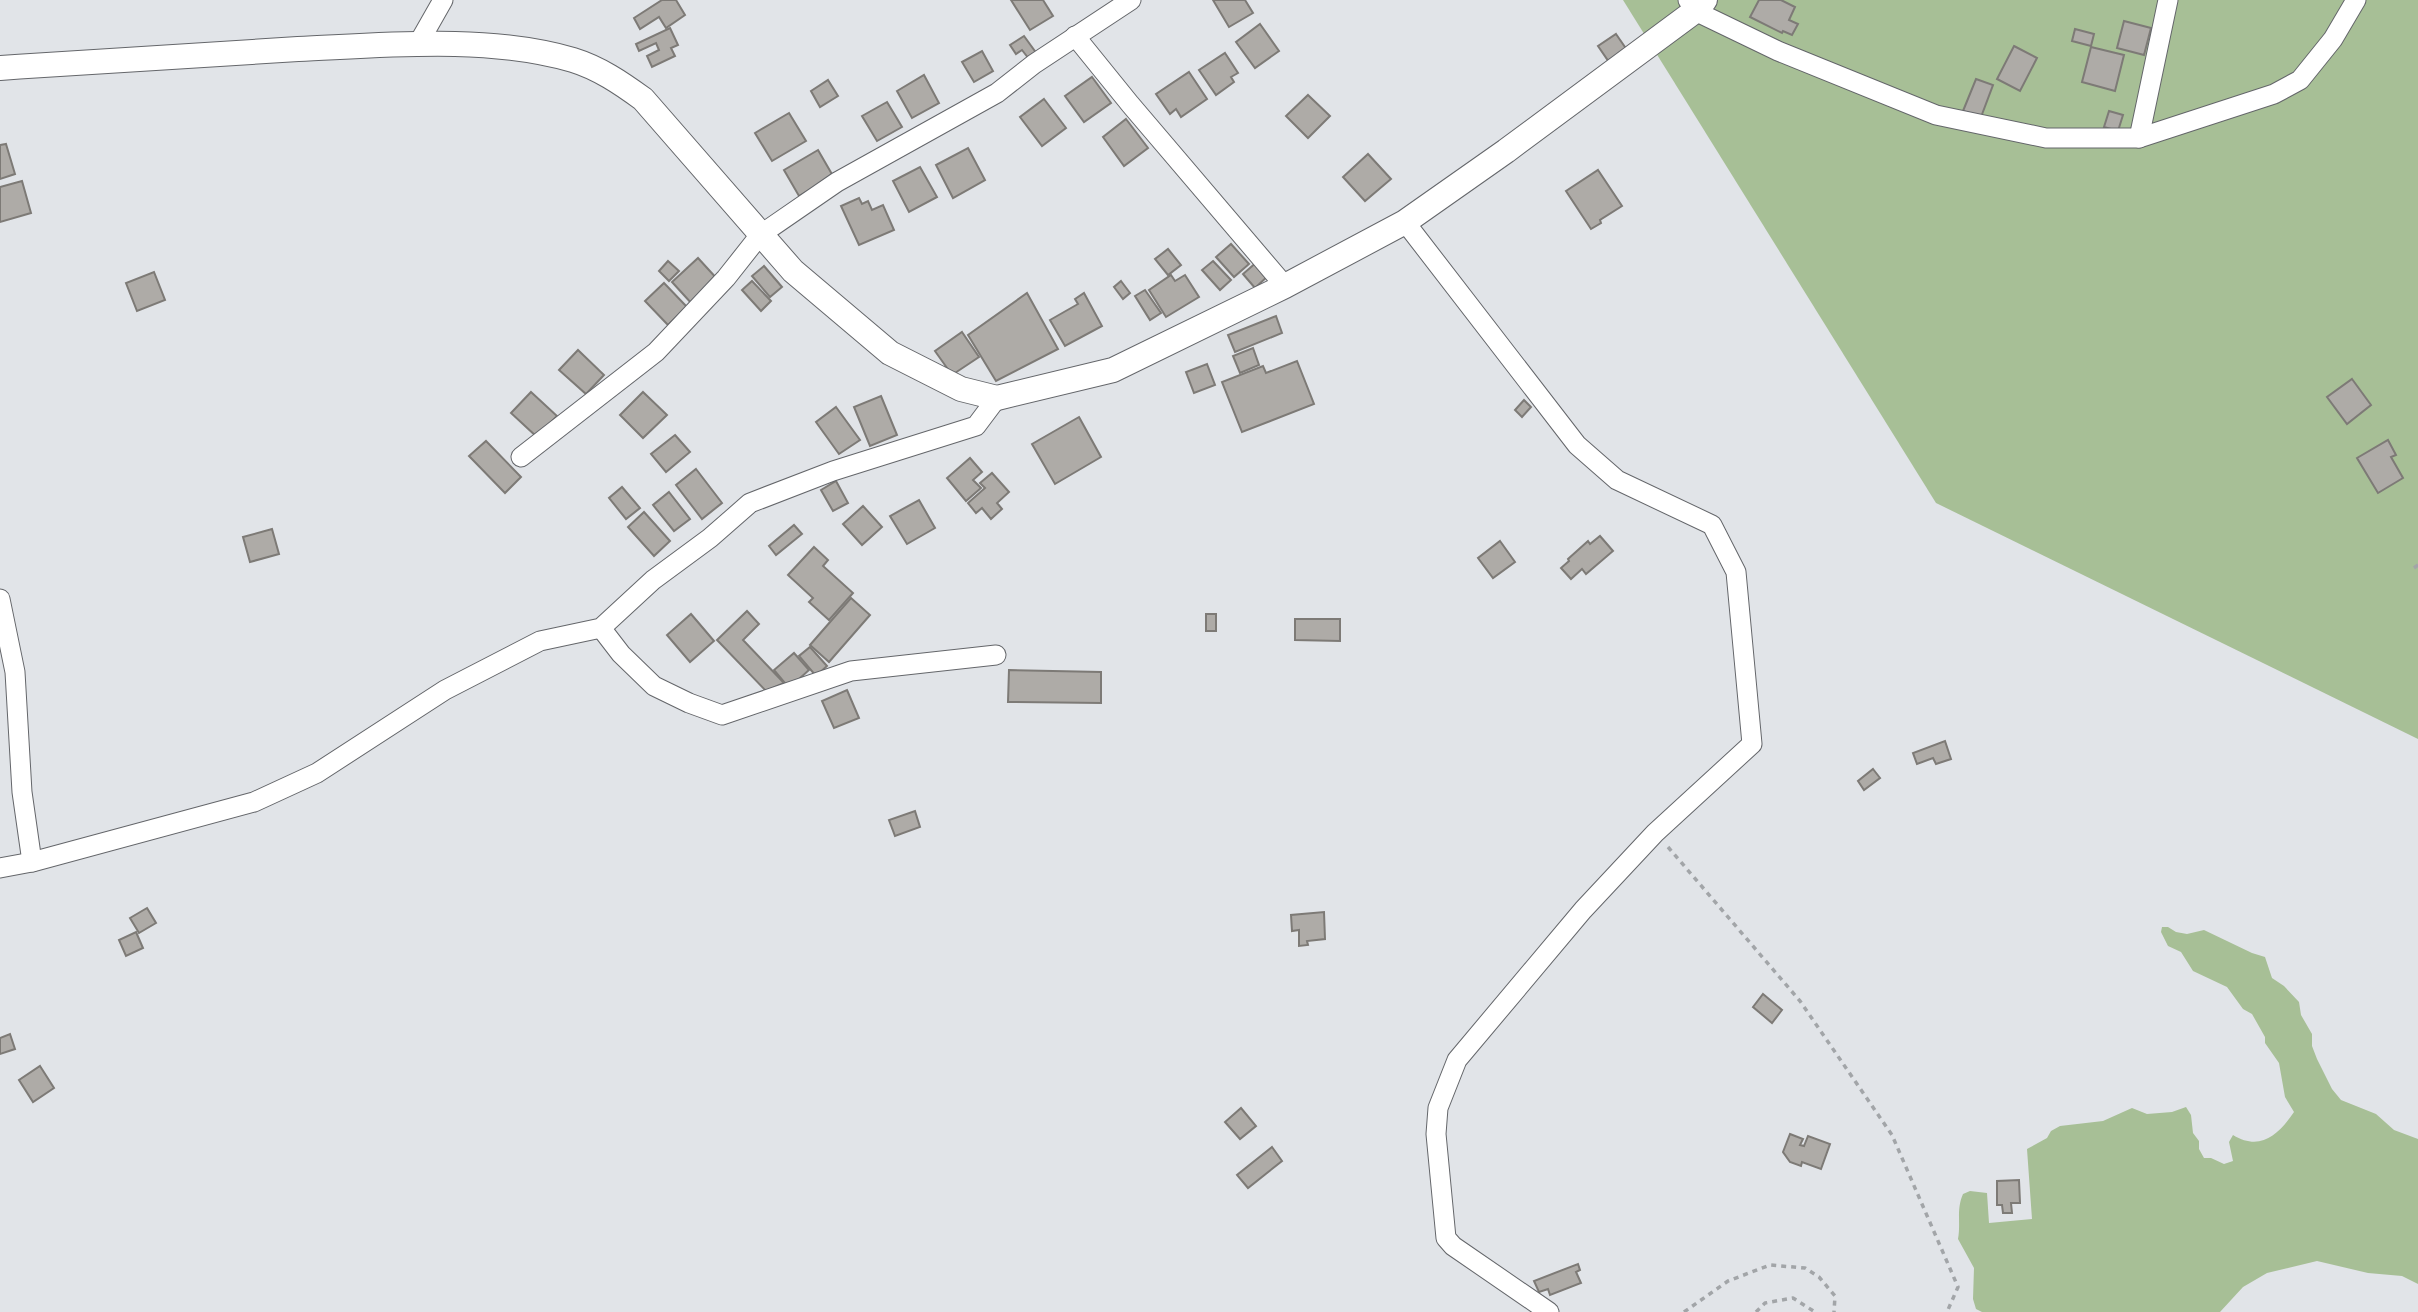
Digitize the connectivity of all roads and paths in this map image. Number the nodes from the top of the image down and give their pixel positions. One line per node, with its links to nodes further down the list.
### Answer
1 (443, 0): 7 (street)
2 (1131, 0): 6 (street)
3 (2168, 0): 9 (street)
4 (2356, 0): 9 (street)
5 (1696, 4): 9 (street); 10 (street)
6 (1076, 36): 11 (street); 12 (street)
7 (418, 44): 8 (street); 11 (street)
8 (0, 68)
9 (2138, 138)
10 (1405, 222): 12 (street); 18 (street)
11 (760, 235): 13 (street); 14 (street)
12 (1285, 286): 13 (street)
13 (997, 398): 16 (street)
14 (521, 457)
15 (0, 599): 19 (street)
16 (601, 628): 17 (street); 19 (street)
17 (996, 655)
18 (1655, 832): 21 (street); 26 (path)
19 (32, 862): 20 (street)
20 (0, 868)
21 (1549, 1312)
22 (1684, 1312): 25 (path)
23 (1756, 1312): 24 (path)
24 (1815, 1312)
25 (1834, 1312)
26 (1947, 1312)

